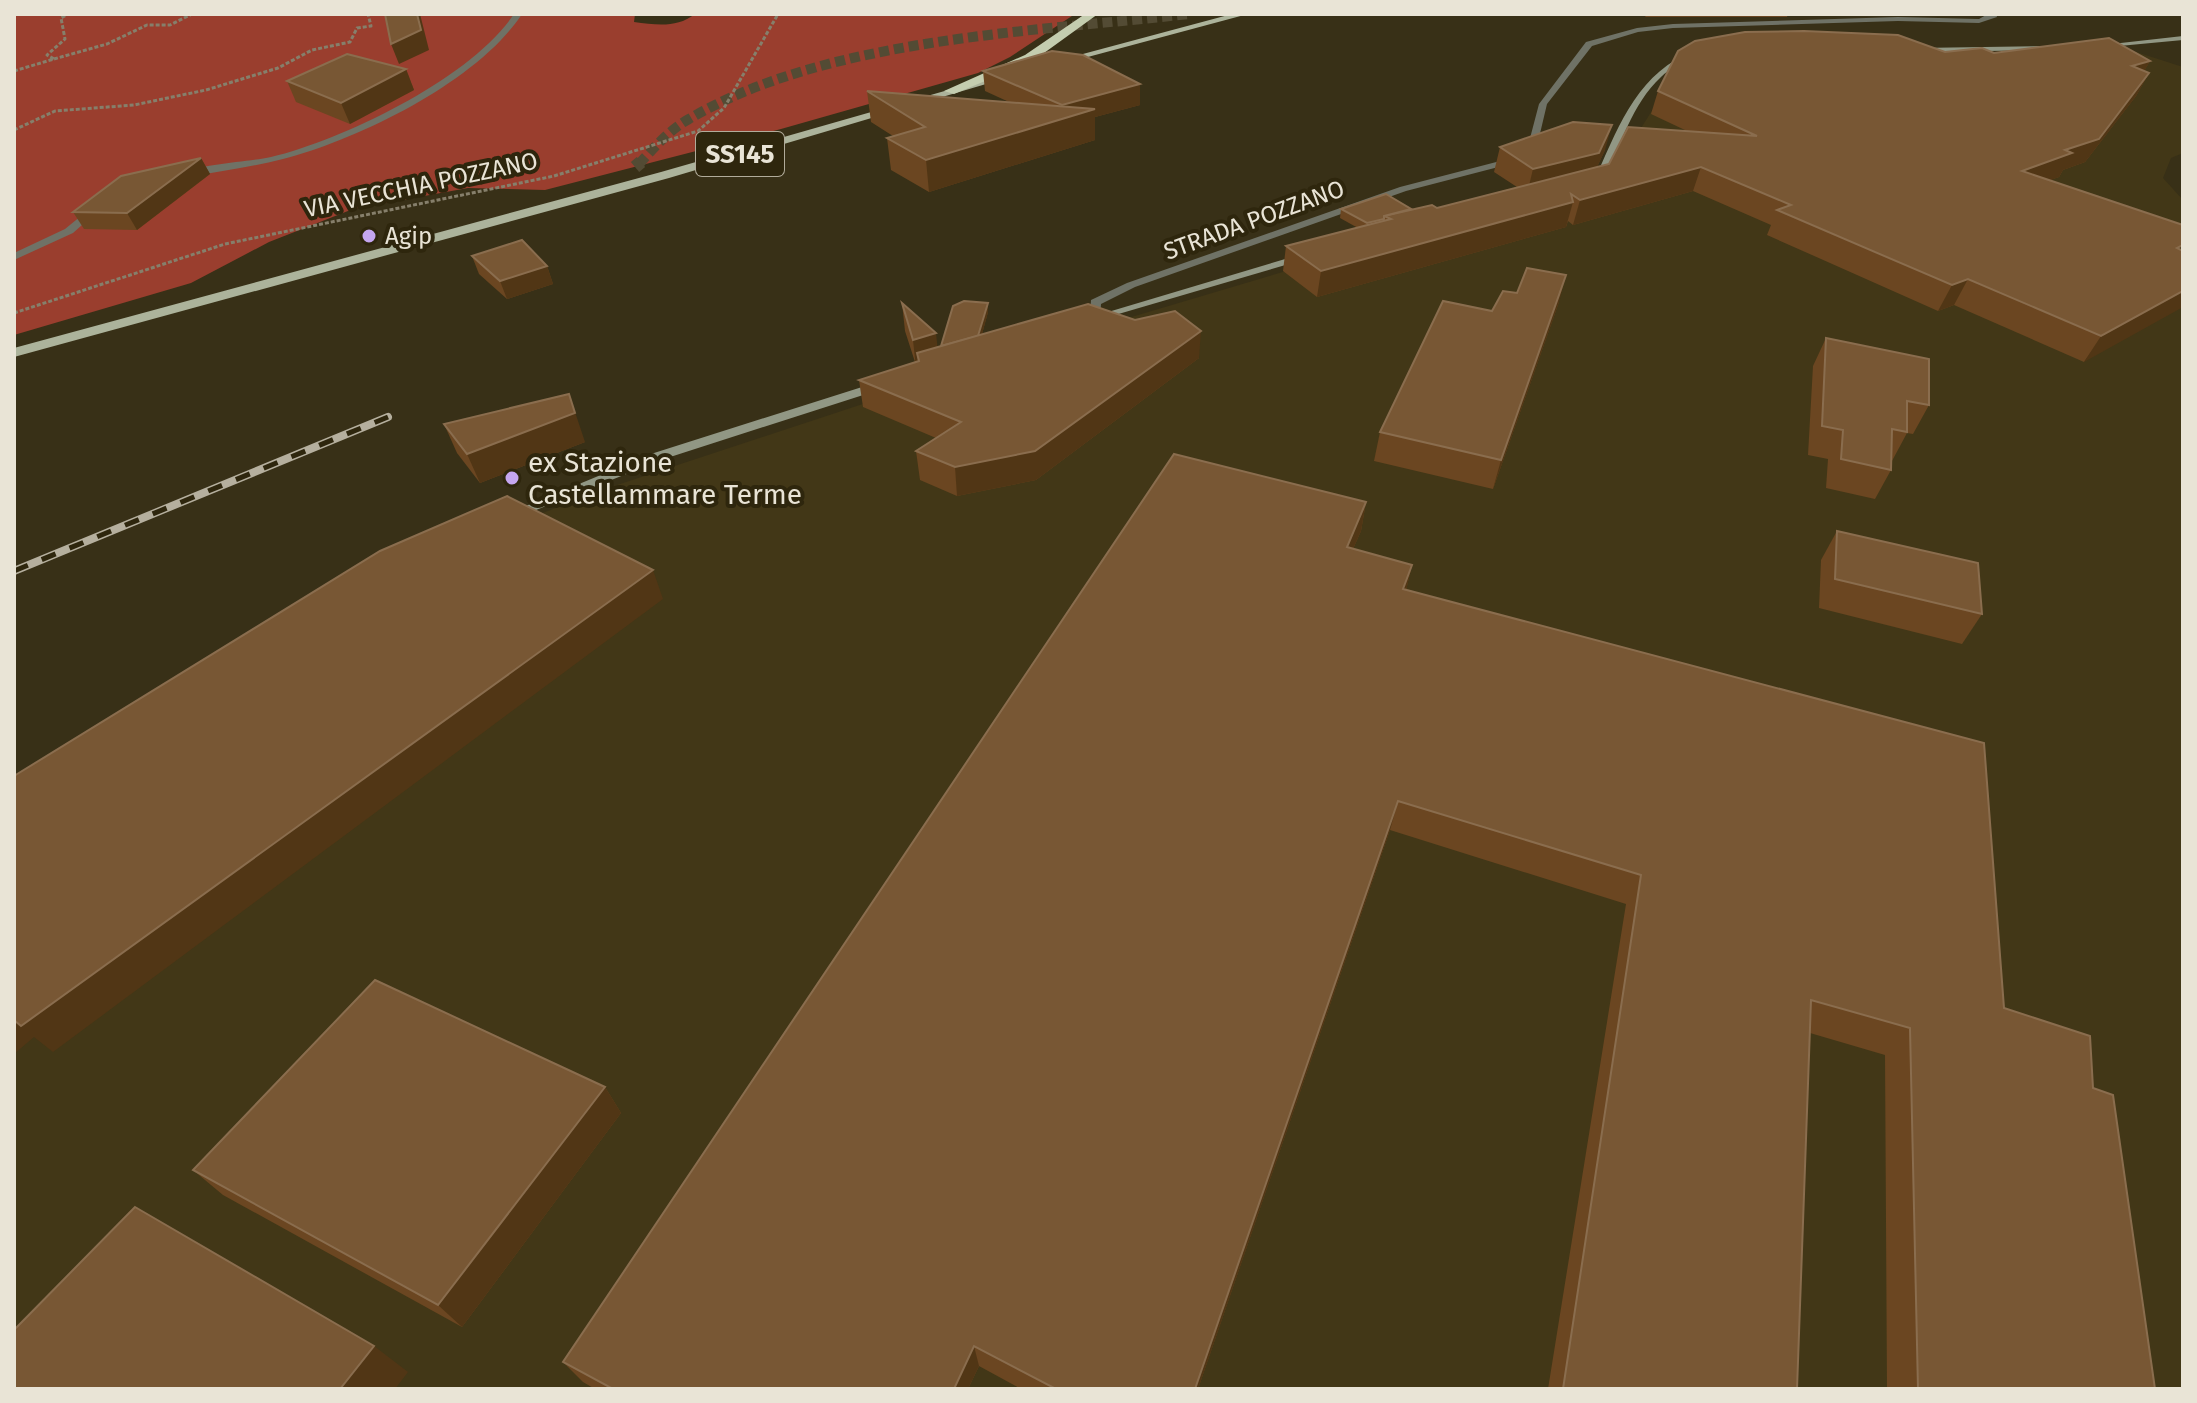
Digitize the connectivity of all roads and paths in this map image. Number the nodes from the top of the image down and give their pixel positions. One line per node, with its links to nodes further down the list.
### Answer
1 (68, 14): 14 (path)
2 (192, 14): 14 (path)
3 (368, 14): 17 (path)
4 (518, 14): 19 (street)
5 (778, 14): 25 (path, VIA VECCHIA POZZANO)
6 (1092, 14): 16 (highway)
7 (1243, 14): 16 (main road, SS145)
8 (1992, 14): 23 (street, STRADA POZZANO)
9 (2183, 38): 10 (street)
10 (2089, 46)
11 (2060, 48): 12 (street)
12 (1901, 50)
13 (1702, 52): 20 (street)
14 (54, 59): 15 (path)
15 (14, 71)
16 (950, 91): 22 (main road, SS145)
17 (14, 130)
18 (635, 167): 22 (main road, SS145)
19 (175, 176)
20 (1582, 186)
21 (107, 200): 24 (street)
22 (528, 213): 26 (main road, SS145)
23 (1307, 255)
24 (14, 257)
25 (14, 313)
26 (14, 353)
27 (893, 382): 28 (street)
28 (498, 520)

